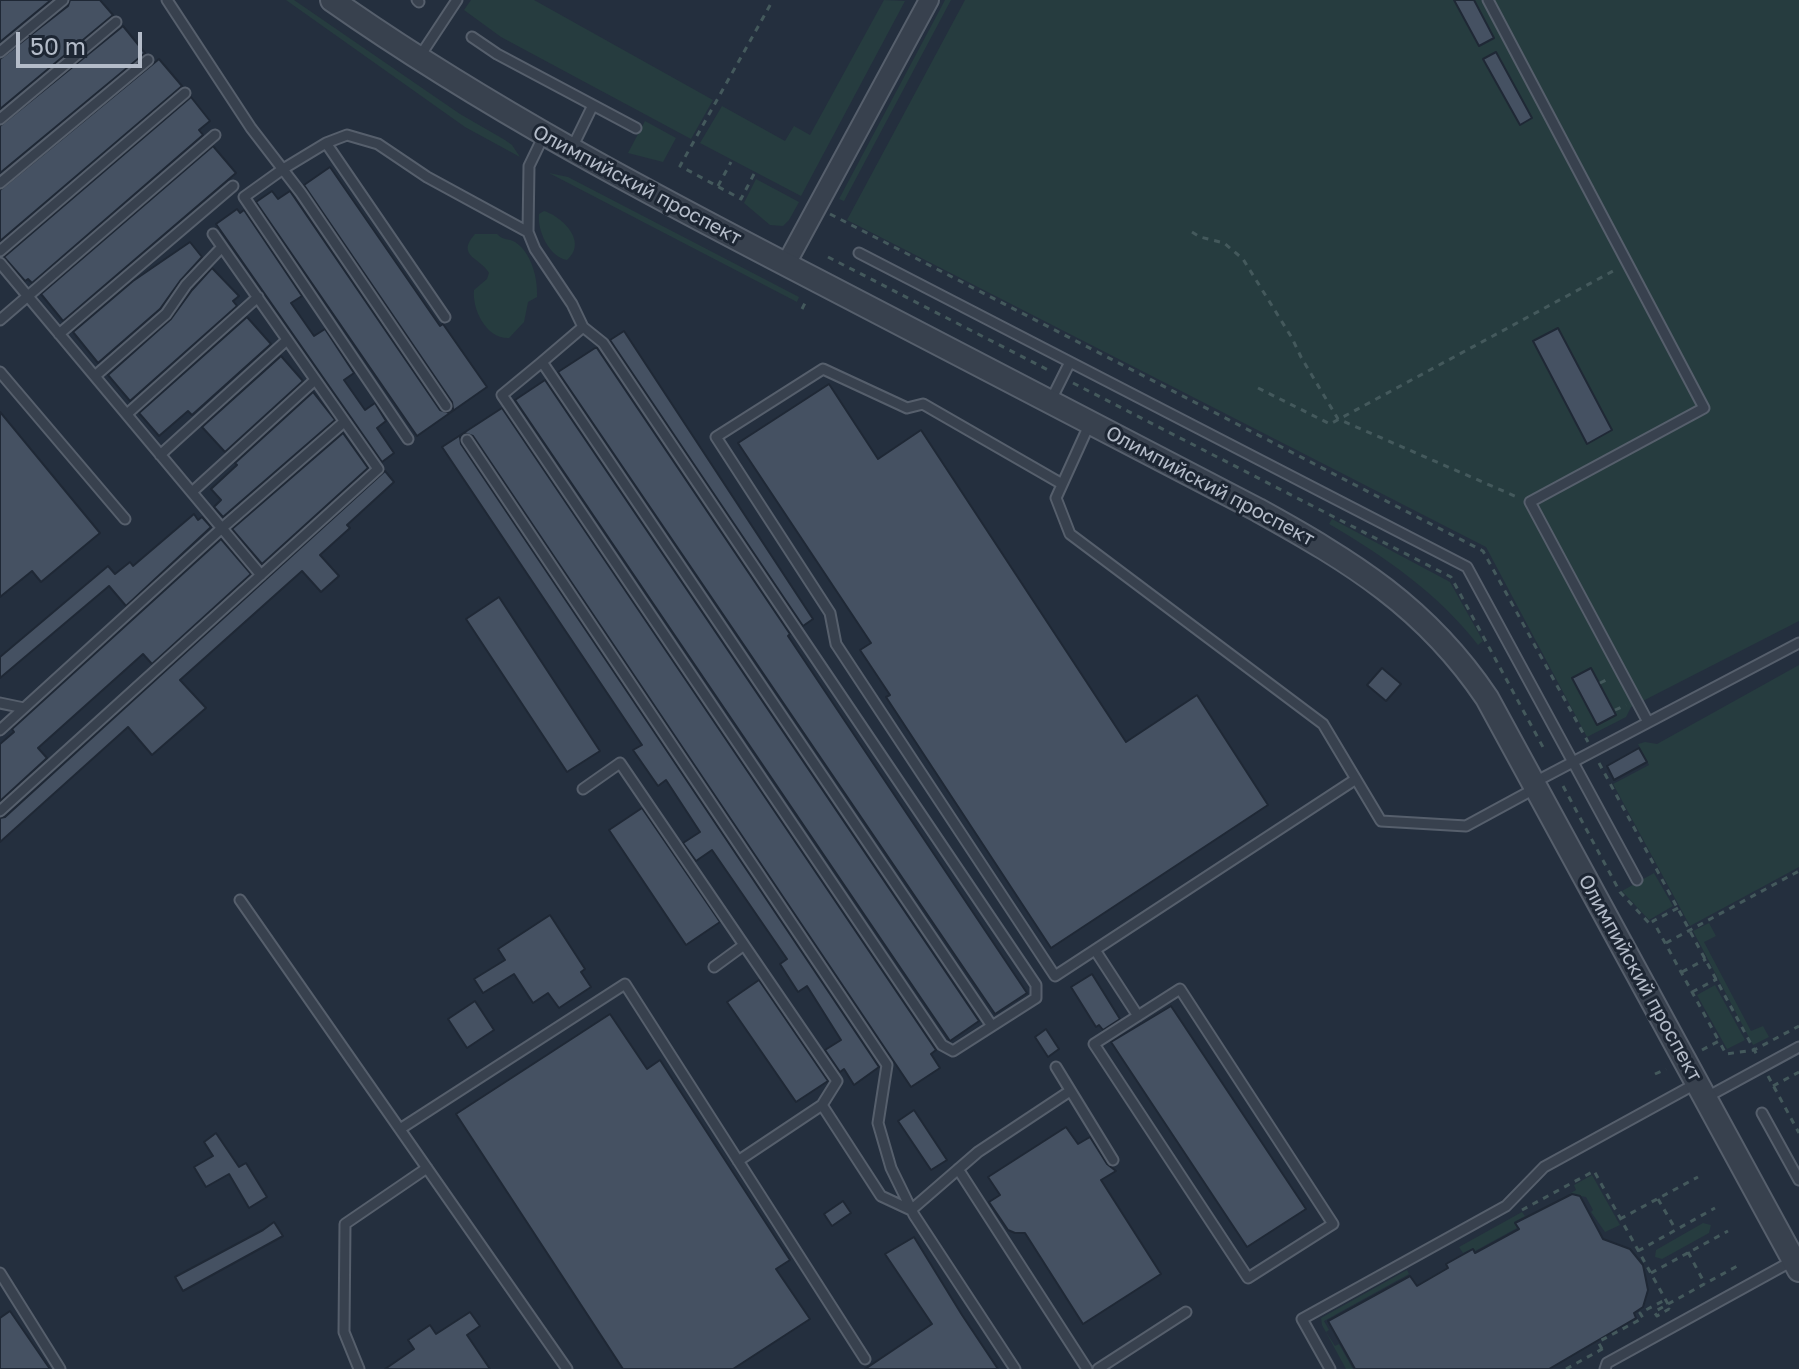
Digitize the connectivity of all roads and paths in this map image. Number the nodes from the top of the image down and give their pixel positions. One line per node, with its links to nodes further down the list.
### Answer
1 (63, 0): 10 (lane)
2 (167, 0): 22 (lane)
3 (332, 0): 11 (street, Олимпийский проспект)
4 (457, 0): 11 (lane)
5 (773, 0): 26 (path)
6 (929, 0): 35 (street)
7 (1488, 0): 34 (lane)
8 (116, 22): 15 (lane)
9 (472, 37): 14 (lane)
10 (0, 52)
11 (418, 59): 18 (street, Олимпийский проспект)
12 (148, 60): 24 (lane)
13 (185, 93): 31 (lane)
14 (593, 105): 16 (lane); 20 (lane)
15 (0, 119)
16 (636, 128)
17 (215, 135): 36 (lane)
18 (544, 135): 20 (street, Олимпийский проспект); 27 (lane)
19 (326, 143): 22 (lane); 27 (lane); 40 (lane)
20 (571, 150): 35 (street, Олимпийский проспект)
21 (731, 162): 26 (path)
22 (283, 169): 52 (lane); 57 (lane)
23 (754, 174): 26 (path)
24 (0, 183)
25 (233, 186): 43 (lane)
26 (718, 186)
27 (528, 232): 42 (lane)
28 (1192, 232): 54 (path)
29 (213, 234): 30 (lane)
30 (222, 247): 37 (lane); 48 (lane)
31 (0, 251)
32 (859, 253): 46 (lane)
33 (0, 263): 36 (lane)
34 (1627, 263): 54 (path); 62 (lane)
35 (786, 264): 51 (street, Олимпийский проспект)
36 (28, 296): 41 (lane); 43 (lane)
37 (258, 297): 44 (lane); 53 (lane)
38 (807, 299): 39 (path)
39 (802, 309)
40 (445, 317)
41 (0, 320)
42 (583, 327): 45 (lane); 91 (lane)
43 (59, 334): 48 (lane)
44 (287, 340): 49 (lane); 59 (lane)
45 (542, 362): 91 (lane); 91 (lane)
46 (1070, 362): 51 (lane); 71 (lane)
47 (0, 372): 63 (lane)
48 (95, 376): 53 (lane)
49 (315, 380): 55 (lane); 61 (lane)
50 (1258, 388): 54 (path)
51 (1050, 402): 56 (street, Олимпийский проспект)
52 (446, 406)
53 (127, 414): 59 (lane)
54 (1338, 419): 62 (path)
55 (344, 422): 64 (lane); 65 (lane)
56 (1090, 423): 60 (lane); 73 (street, Олимпийский проспект)
57 (408, 439)
58 (467, 440): 114 (lane)
59 (160, 455): 61 (lane)
60 (1062, 484): 72 (lane); 84 (lane)
61 (192, 492): 64 (lane)
62 (1530, 502): 69 (lane)
63 (125, 519)
64 (222, 528): 65 (lane); 68 (lane)
65 (261, 575): 76 (lane)
66 (1799, 643): 69 (lane)
67 (0, 703): 68 (lane)
68 (24, 708): 70 (lane)
69 (1648, 722): 71 (lane)
70 (0, 730)
71 (1573, 762): 73 (lane); 78 (lane)
72 (1356, 779): 73 (lane); 84 (lane)
73 (1534, 785): 101 (street, Олимпийский проспект)
74 (1563, 786): 81 (path)
75 (583, 789): 83 (lane)
76 (0, 811)
77 (1799, 871): 82 (path)
78 (1637, 880)
79 (240, 900): 105 (lane)
80 (1678, 908): 81 (path)
81 (1653, 921): 82 (path)
82 (1666, 943): 87 (path)
83 (744, 945): 86 (lane); 103 (lane)
84 (1095, 950): 90 (lane)
85 (1706, 959): 87 (path)
86 (714, 967)
87 (1682, 972): 89 (path)
88 (1717, 979): 89 (path)
89 (1692, 992): 93 (path)
90 (1138, 1016): 90 (lane)
91 (992, 1026)
92 (1799, 1026): 93 (path)
93 (1719, 1041): 95 (path)
94 (1799, 1047): 101 (lane)
95 (1702, 1050)
96 (1056, 1067): 102 (lane)
97 (1666, 1069): 99 (path)
98 (1799, 1072): 100 (path)
99 (1655, 1074)
100 (1773, 1086)
101 (1701, 1090): 122 (street, Олимпийский проспект); 139 (lane)
102 (1070, 1091): 106 (lane); 109 (lane)
103 (822, 1105): 107 (lane); 114 (lane)
104 (1762, 1113): 111 (lane)
105 (400, 1129): 107 (lane); 108 (lane)
106 (1113, 1160)
107 (738, 1161): 132 (lane)
108 (427, 1168): 134 (lane); 135 (lane)
109 (958, 1169): 114 (lane); 137 (lane)
110 (1698, 1177): 112 (path)
111 (1799, 1180)
112 (1658, 1199): 116 (path); 117 (path)
113 (1715, 1208): 117 (path)
114 (911, 1210): 136 (lane)
115 (1511, 1216): 116 (path)
116 (1620, 1219): 119 (path)
117 (1676, 1230): 119 (path)
118 (1728, 1231): 120 (path)
119 (1638, 1251): 124 (path)
120 (1688, 1252): 124 (path); 125 (path)
121 (1739, 1265): 125 (path)
122 (1796, 1265): 140 (lane)
123 (0, 1273): 133 (lane)
124 (1651, 1273): 126 (path)
125 (1705, 1284): 127 (path)
126 (1666, 1302): 127 (path); 129 (path); 131 (path)
127 (1673, 1302): 128 (path)
128 (1676, 1308)
129 (1671, 1311)
130 (1186, 1312): 138 (lane)
131 (1602, 1349)
132 (865, 1359)
133 (60, 1369)
134 (359, 1369)
135 (567, 1369)
136 (1015, 1369)
137 (1087, 1369)
138 (1098, 1369)
139 (1330, 1369)
140 (1605, 1369)

